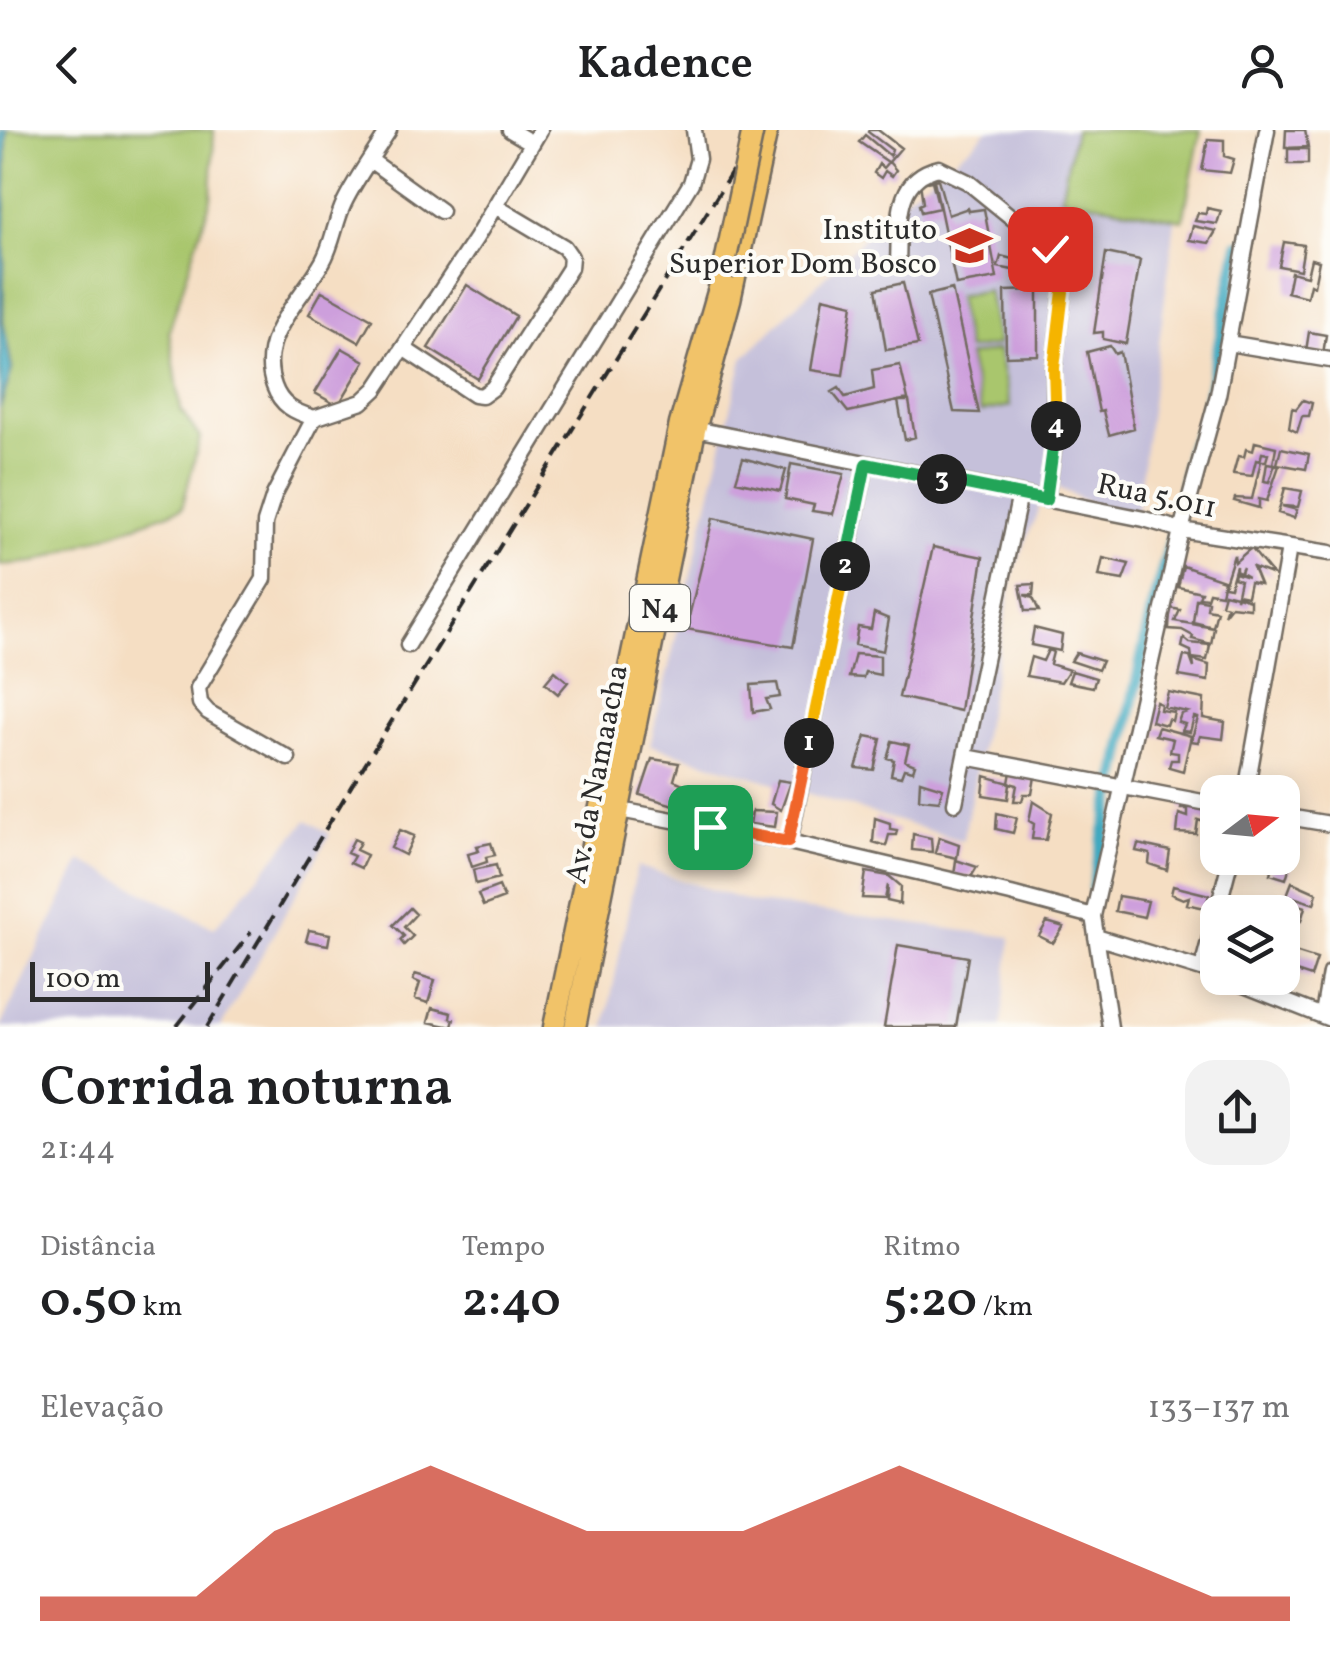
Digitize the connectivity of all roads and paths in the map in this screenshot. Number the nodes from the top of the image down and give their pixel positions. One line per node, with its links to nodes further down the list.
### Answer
1 (390, 130): 8 (street)
2 (510, 130): 7 (street)
3 (694, 130): 23 (street)
4 (753, 130): 16 (highway, Av. da Namaacha / N4, bridge)
5 (1268, 130): 12 (street)
6 (766, 131): 16 (highway, Av. da Namaacha / N4)
7 (536, 137): 9 (street)
8 (370, 160): 10 (street); 15 (street)
9 (495, 206): 13 (street); 13 (street)
10 (442, 211)
11 (898, 264): 19 (street)
12 (1228, 343): 14 (street); 20 (street)
13 (403, 348): 15 (street)
14 (1330, 360)
15 (314, 418): 25 (street)
16 (687, 427): 17 (street, Rua 5.011); 30 (highway, Av. da Namaacha / N4); 40 (highway, Av. da Namaacha / N4)
17 (866, 464): 18 (street, Rua 5.011); 33 (street)
18 (1020, 494): 19 (street, Rua 5.011); 24 (street)
19 (1046, 500): 20 (street, Rua 5.011)
20 (1180, 530): 21 (street, Rua 5.011); 27 (street)
21 (1289, 548): 22 (street, Rua 5.011); 26 (street)
22 (1330, 553)
23 (408, 645)
24 (966, 757): 27 (street); 29 (street)
25 (288, 758)
26 (1249, 775)
27 (1122, 784): 28 (street); 34 (street)
28 (1200, 801)
29 (955, 803)
30 (620, 810): 33 (street); 41 (highway, Av. da Namaacha / N4)
31 (1300, 819): 32 (street)
32 (1330, 824)
33 (788, 842): 34 (street)
34 (1092, 916): 35 (street)
35 (1096, 937): 36 (street); 42 (street)
36 (1200, 967)
37 (1330, 973): 39 (street)
38 (1271, 995): 39 (street)
39 (1326, 1016)
40 (554, 1027)
41 (574, 1027)
42 (1110, 1027)

